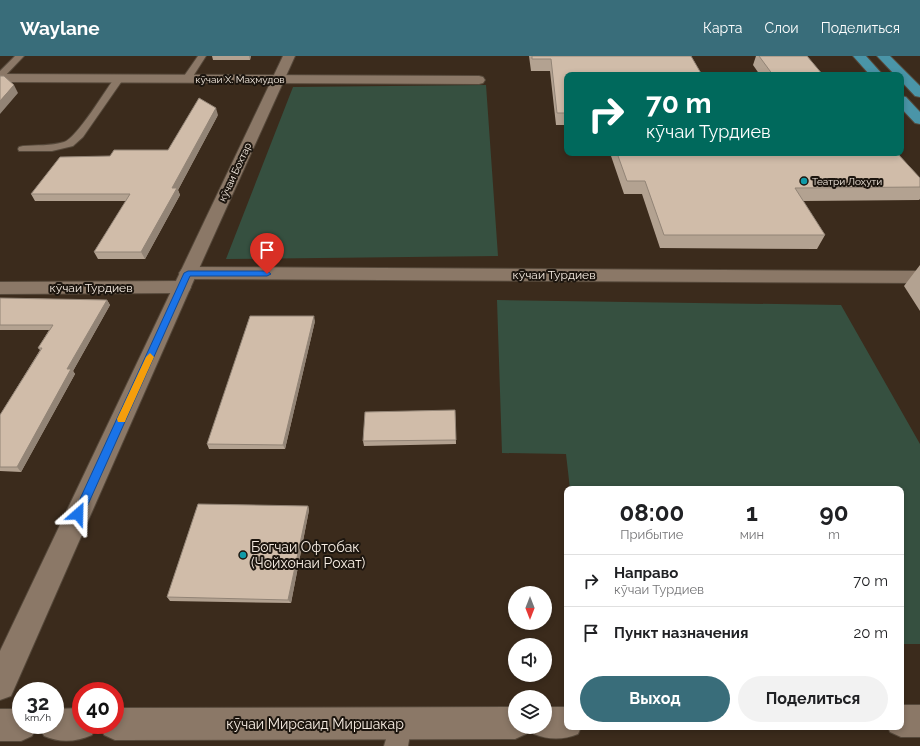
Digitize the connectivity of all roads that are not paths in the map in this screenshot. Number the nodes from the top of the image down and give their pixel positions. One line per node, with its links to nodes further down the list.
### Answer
1 (20, 56): 8 (lane)
2 (202, 56): 11 (lane)
3 (289, 56): 12 (street, кӯчаи Бохтар)
4 (859, 56): 6 (highway)
5 (882, 56): 7 (highway)
6 (874, 72)
7 (898, 72)
8 (0, 77): 10 (street, кӯчаи Х. Маҳмудов)
9 (904, 77): 14 (highway)
10 (119, 78): 11 (street, кӯчаи Х. Маҳмудов); 17 (lane)
11 (187, 79): 12 (street, кӯчаи Х. Маҳмудов)
12 (278, 79): 13 (street, кӯчаи Х. Маҳмудов); 19 (street, кӯчаи Бохтар)
13 (480, 80)
14 (920, 93)
15 (904, 103): 16 (highway)
16 (920, 120)
17 (23, 149)
18 (920, 277): 19 (street, кӯчаи Турдиев)
19 (185, 280): 20 (street, кӯчаи Турдиев); 21 (street, кӯчаи Бохтар)
20 (0, 288)
21 (0, 685)
22 (904, 721): 23 (street)
23 (920, 721)
24 (564, 722): 25 (street)
25 (552, 723)
26 (124, 724): 30 (street, кӯчаи Мирсаид Миршакар)
27 (508, 724): 30 (street, кӯчаи Мирсаид Миршакар)
28 (0, 725): 29 (street)
29 (12, 725)
30 (398, 735)

